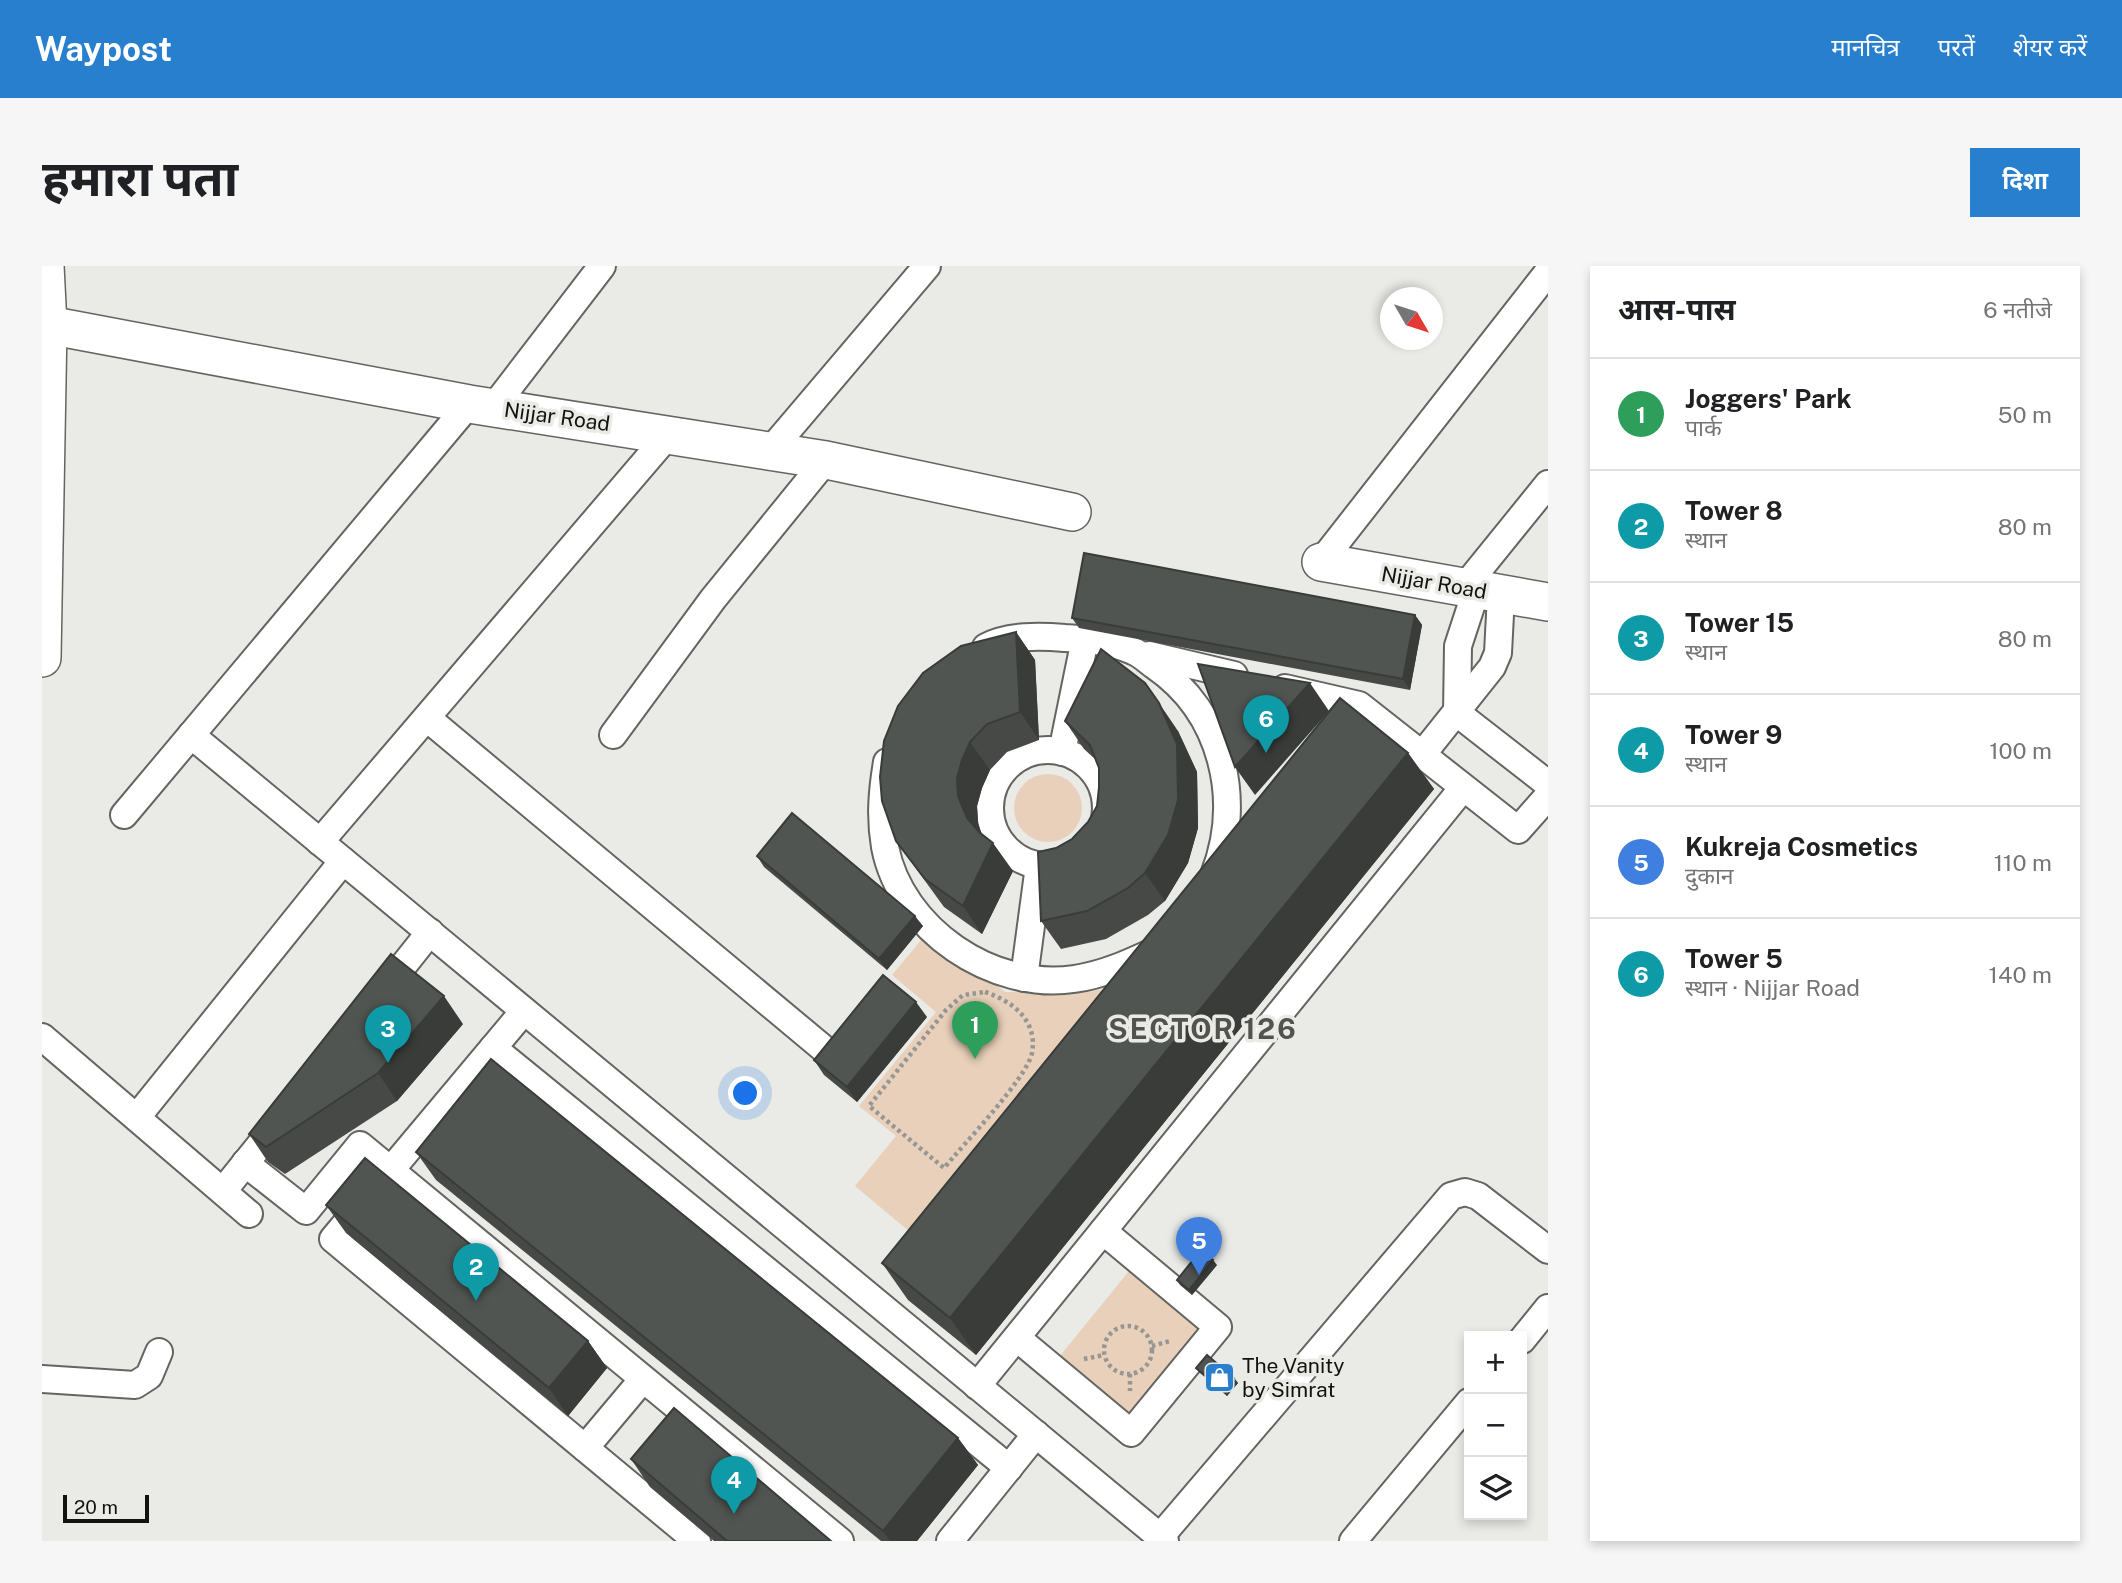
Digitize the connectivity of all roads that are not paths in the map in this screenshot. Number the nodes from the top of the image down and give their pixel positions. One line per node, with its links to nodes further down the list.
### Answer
1 (45, 266): 5 (street)
2 (602, 266): 6 (street)
3 (927, 266): 8 (street)
4 (1548, 272): 12 (street)
5 (45, 324): 6 (street, Nijjar Road); 18 (street)
6 (481, 406): 7 (street, Nijjar Road); 23 (street)
7 (669, 433): 8 (street, Nijjar Road); 21 (street)
8 (770, 451): 9 (street, Nijjar Road)
9 (826, 460): 11 (street, Nijjar Road); 24 (street)
10 (1548, 484): 13 (street)
11 (1072, 513)
12 (1321, 562): 13 (street, Nijjar Road)
13 (1480, 592): 14 (street, Nijjar Road); 20 (street); 20 (street)
14 (1548, 602)
15 (1085, 639): 16 (street); 17 (street); 26 (street)
16 (1134, 651): 19 (street); 33 (street)
17 (968, 657)
18 (42, 658)
19 (1359, 705): 22 (street); 27 (street)
20 (1457, 713): 27 (street); 28 (street)
21 (427, 718): 32 (street); 43 (street)
22 (1342, 727)
23 (191, 735): 31 (street); 32 (street)
24 (613, 735)
25 (895, 740): 37 (street)
26 (1062, 752): 35 (street); 35 (street)
27 (1421, 756): 29 (street)
28 (1548, 785)
29 (1462, 789): 30 (street); 50 (street)
30 (1548, 796)
31 (124, 815)
32 (320, 842): 34 (street)
33 (1247, 846)
34 (343, 861): 36 (street); 45 (street)
35 (1039, 866): 37 (street)
36 (429, 932): 39 (street); 40 (street)
37 (1024, 978): 38 (street)
38 (1133, 988)
39 (524, 1010): 42 (street); 58 (street)
40 (366, 1012)
41 (42, 1037): 45 (street)
42 (493, 1048): 47 (street); 62 (street)
43 (836, 1059)
44 (297, 1098): 46 (street)
45 (137, 1117): 48 (street)
46 (245, 1163): 47 (street); 48 (street)
47 (390, 1170): 57 (street); 61 (street)
48 (223, 1191): 49 (street)
49 (249, 1213)
50 (1103, 1231): 54 (street); 54 (street)
51 (1548, 1250): 63 (street)
52 (1548, 1308): 53 (street)
53 (1527, 1333)
54 (1017, 1338): 58 (street)
55 (159, 1352): 56 (street)
56 (42, 1379)
57 (643, 1379): 61 (street); 65 (street)
58 (977, 1385): 60 (street)
59 (1464, 1408): 67 (street)
60 (1036, 1434): 62 (street); 63 (street)
61 (585, 1448): 64 (street)
62 (1009, 1468): 66 (street)
63 (1163, 1539)
64 (697, 1541)
65 (840, 1541)
66 (950, 1541)
67 (1353, 1541)

